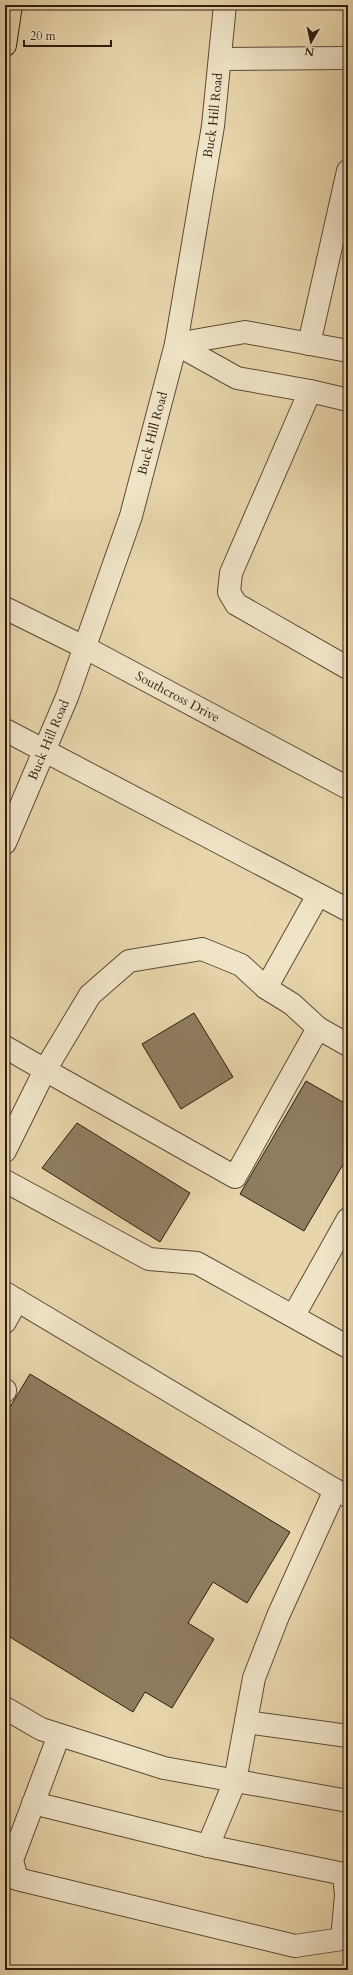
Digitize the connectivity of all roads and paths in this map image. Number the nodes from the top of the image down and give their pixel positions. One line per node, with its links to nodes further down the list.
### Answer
1 (11, 5): 3 (highway)
2 (225, 5): 5 (street, Buck Hill Road)
3 (5, 45)
4 (348, 58): 5 (street)
5 (220, 59): 7 (street, Buck Hill Road)
6 (348, 171): 8 (street)
7 (176, 344): 8 (street); 10 (street); 13 (street, Buck Hill Road)
8 (309, 344): 9 (street)
9 (348, 351)
10 (310, 391): 11 (street); 14 (street)
11 (348, 400)
12 (5, 608): 13 (street, Southcross Drive)
13 (86, 648): 16 (street, Buck Hill Road); 17 (street, Southcross Drive)
14 (348, 668)
15 (5, 730): 16 (street)
16 (44, 751): 18 (street, Buck Hill Road); 19 (street)
17 (348, 788)
18 (5, 843)
19 (318, 895): 20 (street); 21 (street)
20 (348, 910)
21 (266, 988): 22 (street); 25 (street)
22 (318, 1028): 23 (street); 25 (street)
23 (348, 1045)
24 (5, 1047): 25 (street)
25 (45, 1070): 26 (street)
26 (5, 1151)
27 (5, 1181): 30 (street)
28 (345, 1231): 30 (street)
29 (11, 1296): 31 (street); 33 (street)
30 (294, 1315): 32 (street)
31 (5, 1322)
32 (348, 1347)
33 (342, 1493): 35 (street)
34 (5, 1708): 36 (street)
35 (246, 1722): 37 (street); 38 (street)
36 (59, 1735): 38 (street); 40 (street)
37 (348, 1736)
38 (235, 1781): 39 (street); 41 (street)
39 (348, 1801)
40 (33, 1803): 41 (street); 41 (street)
41 (208, 1846)

